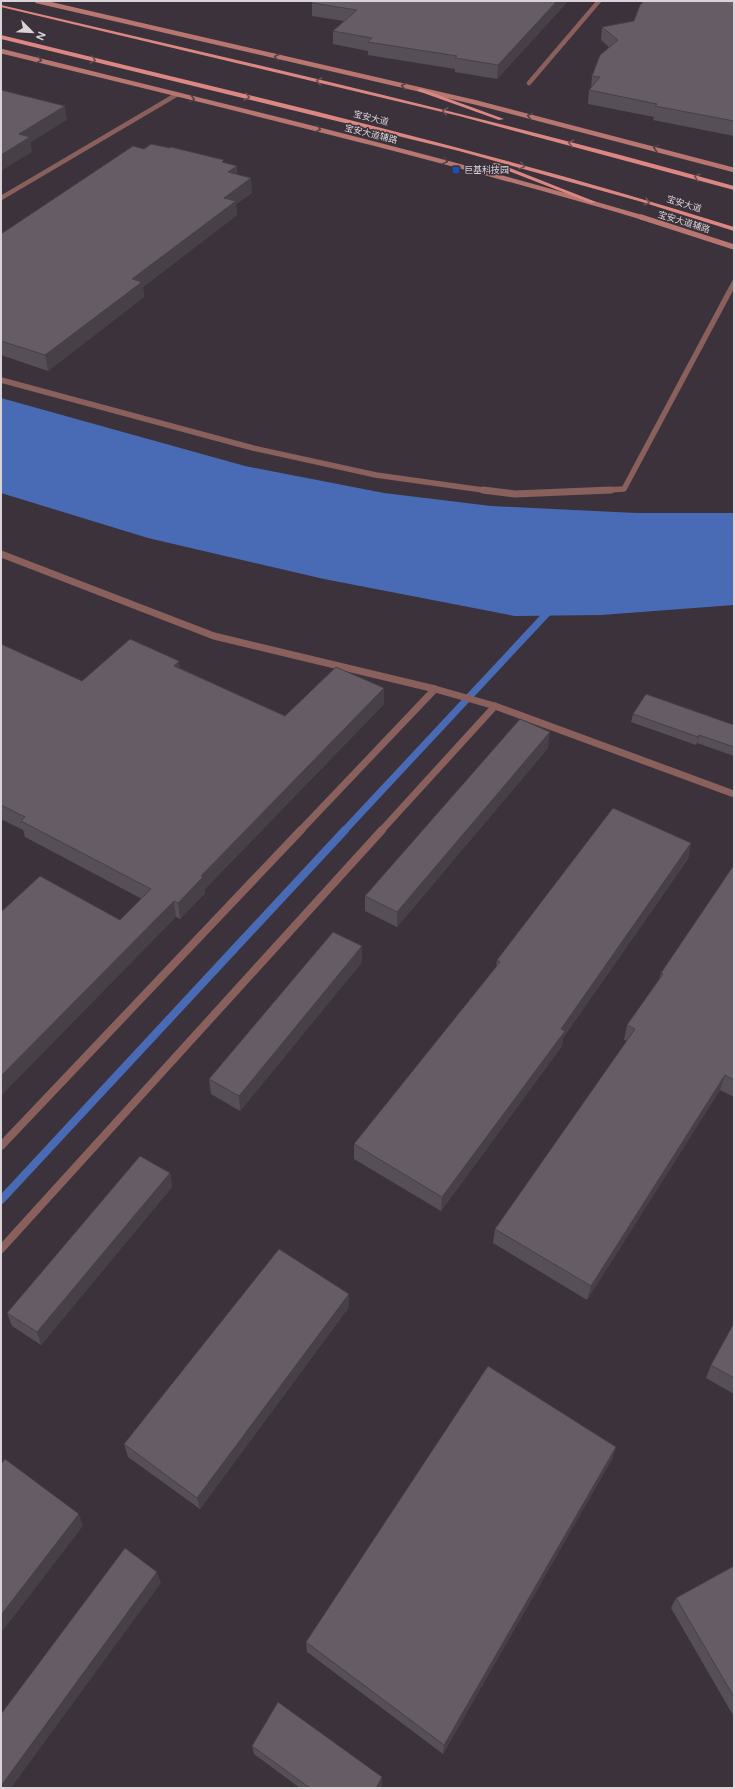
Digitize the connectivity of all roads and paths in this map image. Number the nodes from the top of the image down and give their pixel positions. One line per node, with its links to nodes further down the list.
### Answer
1 (37, 1): 7 (main road, one-way to 1)
2 (599, 1): 6 (street)
3 (1, 6): 9 (main road, one-way to 3)
4 (1, 37): 10 (main road, 宝安大道, one-way to 10)
5 (1, 51): 8 (main road, 宝安大道辅路, one-way to 8)
6 (529, 83)
7 (420, 90): 9 (main road); 11 (main road, one-way to 7)
8 (176, 95): 13 (street); 14 (main road, 宝安大道辅路, one-way to 14)
9 (558, 139): 12 (main road, one-way to 9)
10 (444, 145): 14 (main road); 15 (main road, 宝安大道, one-way to 15)
11 (734, 170)
12 (734, 188)
13 (1, 198)
14 (593, 202): 16 (main road, 宝安大道辅路)
15 (734, 229)
16 (734, 247)
17 (734, 283): 18 (street)
18 (1, 380)
19 (1, 554): 20 (street)
20 (435, 689): 21 (street); 23 (street)
21 (496, 706): 22 (street); 24 (street)
22 (734, 794)
23 (1, 1146)
24 (1, 1250)

